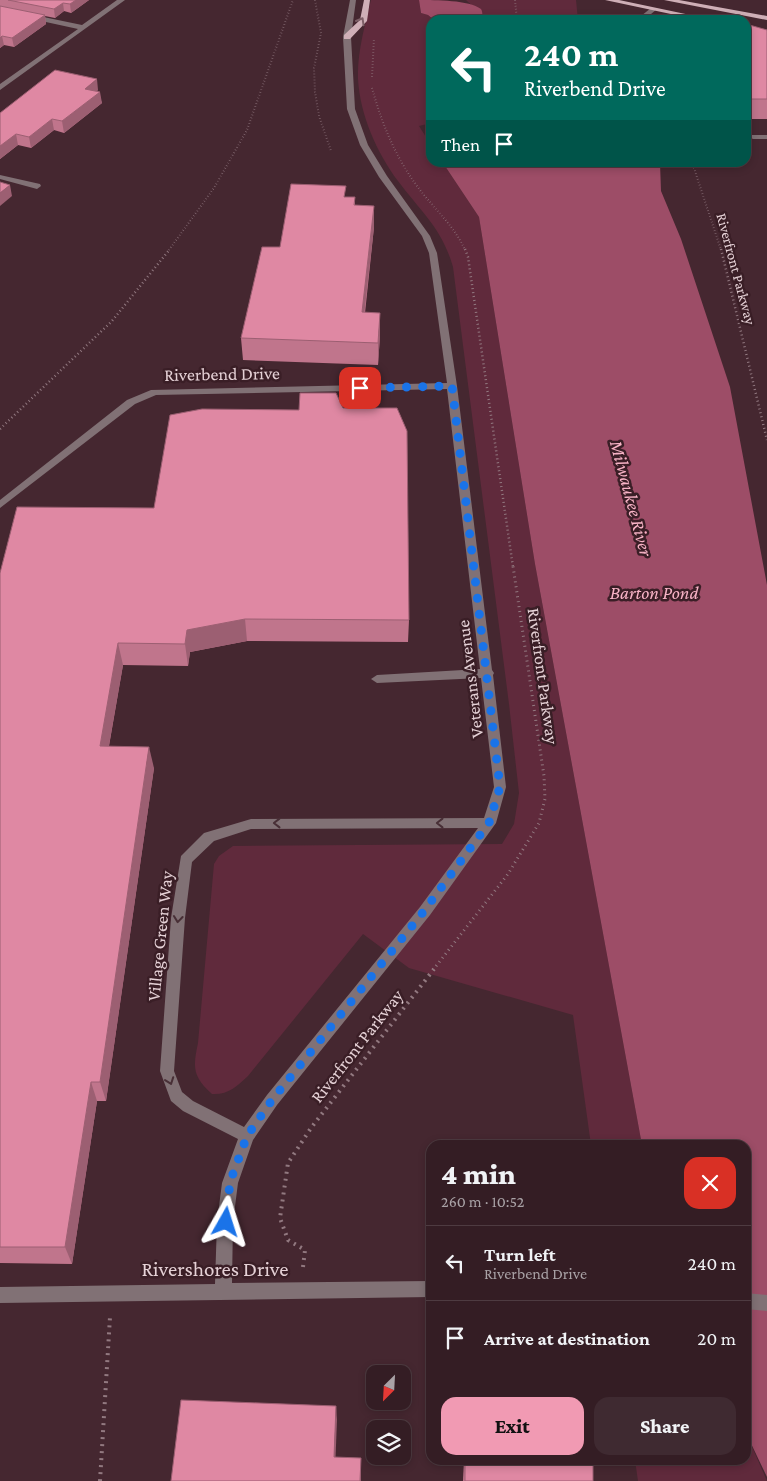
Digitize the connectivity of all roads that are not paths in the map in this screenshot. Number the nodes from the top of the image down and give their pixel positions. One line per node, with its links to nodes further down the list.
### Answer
1 (122, 0): 13 (street)
2 (353, 0): 14 (street, Veterans Avenue)
3 (367, 0): 14 (main road, one-way to 3)
4 (609, 0): 6 (main road)
5 (667, 0): 10 (main road)
6 (654, 9): 8 (street); 9 (main road)
7 (0, 10): 13 (street)
8 (646, 15)
9 (685, 15)
10 (750, 15)
11 (751, 15): 12 (main road)
12 (767, 18)
13 (84, 28): 15 (street)
14 (347, 37): 20 (street, Veterans Avenue)
15 (0, 88)
16 (753, 137): 17 (street)
17 (767, 137)
18 (0, 177): 19 (street)
19 (37, 186)
20 (452, 386): 21 (street, Riverbend Drive); 22 (street, Veterans Avenue)
21 (0, 505)
22 (488, 673): 23 (street); 24 (street, Veterans Avenue)
23 (377, 679)
24 (489, 823): 25 (street, Veterans Avenue); 25 (street, Village Green Way, one-way to 25)
25 (247, 1136): 27 (street, Veterans Avenue)
26 (426, 1289): 27 (street, Rivershores Drive)
27 (223, 1292): 28 (street, Rivershores Drive)
28 (0, 1295)
29 (751, 1301): 30 (street)
30 (767, 1303)

